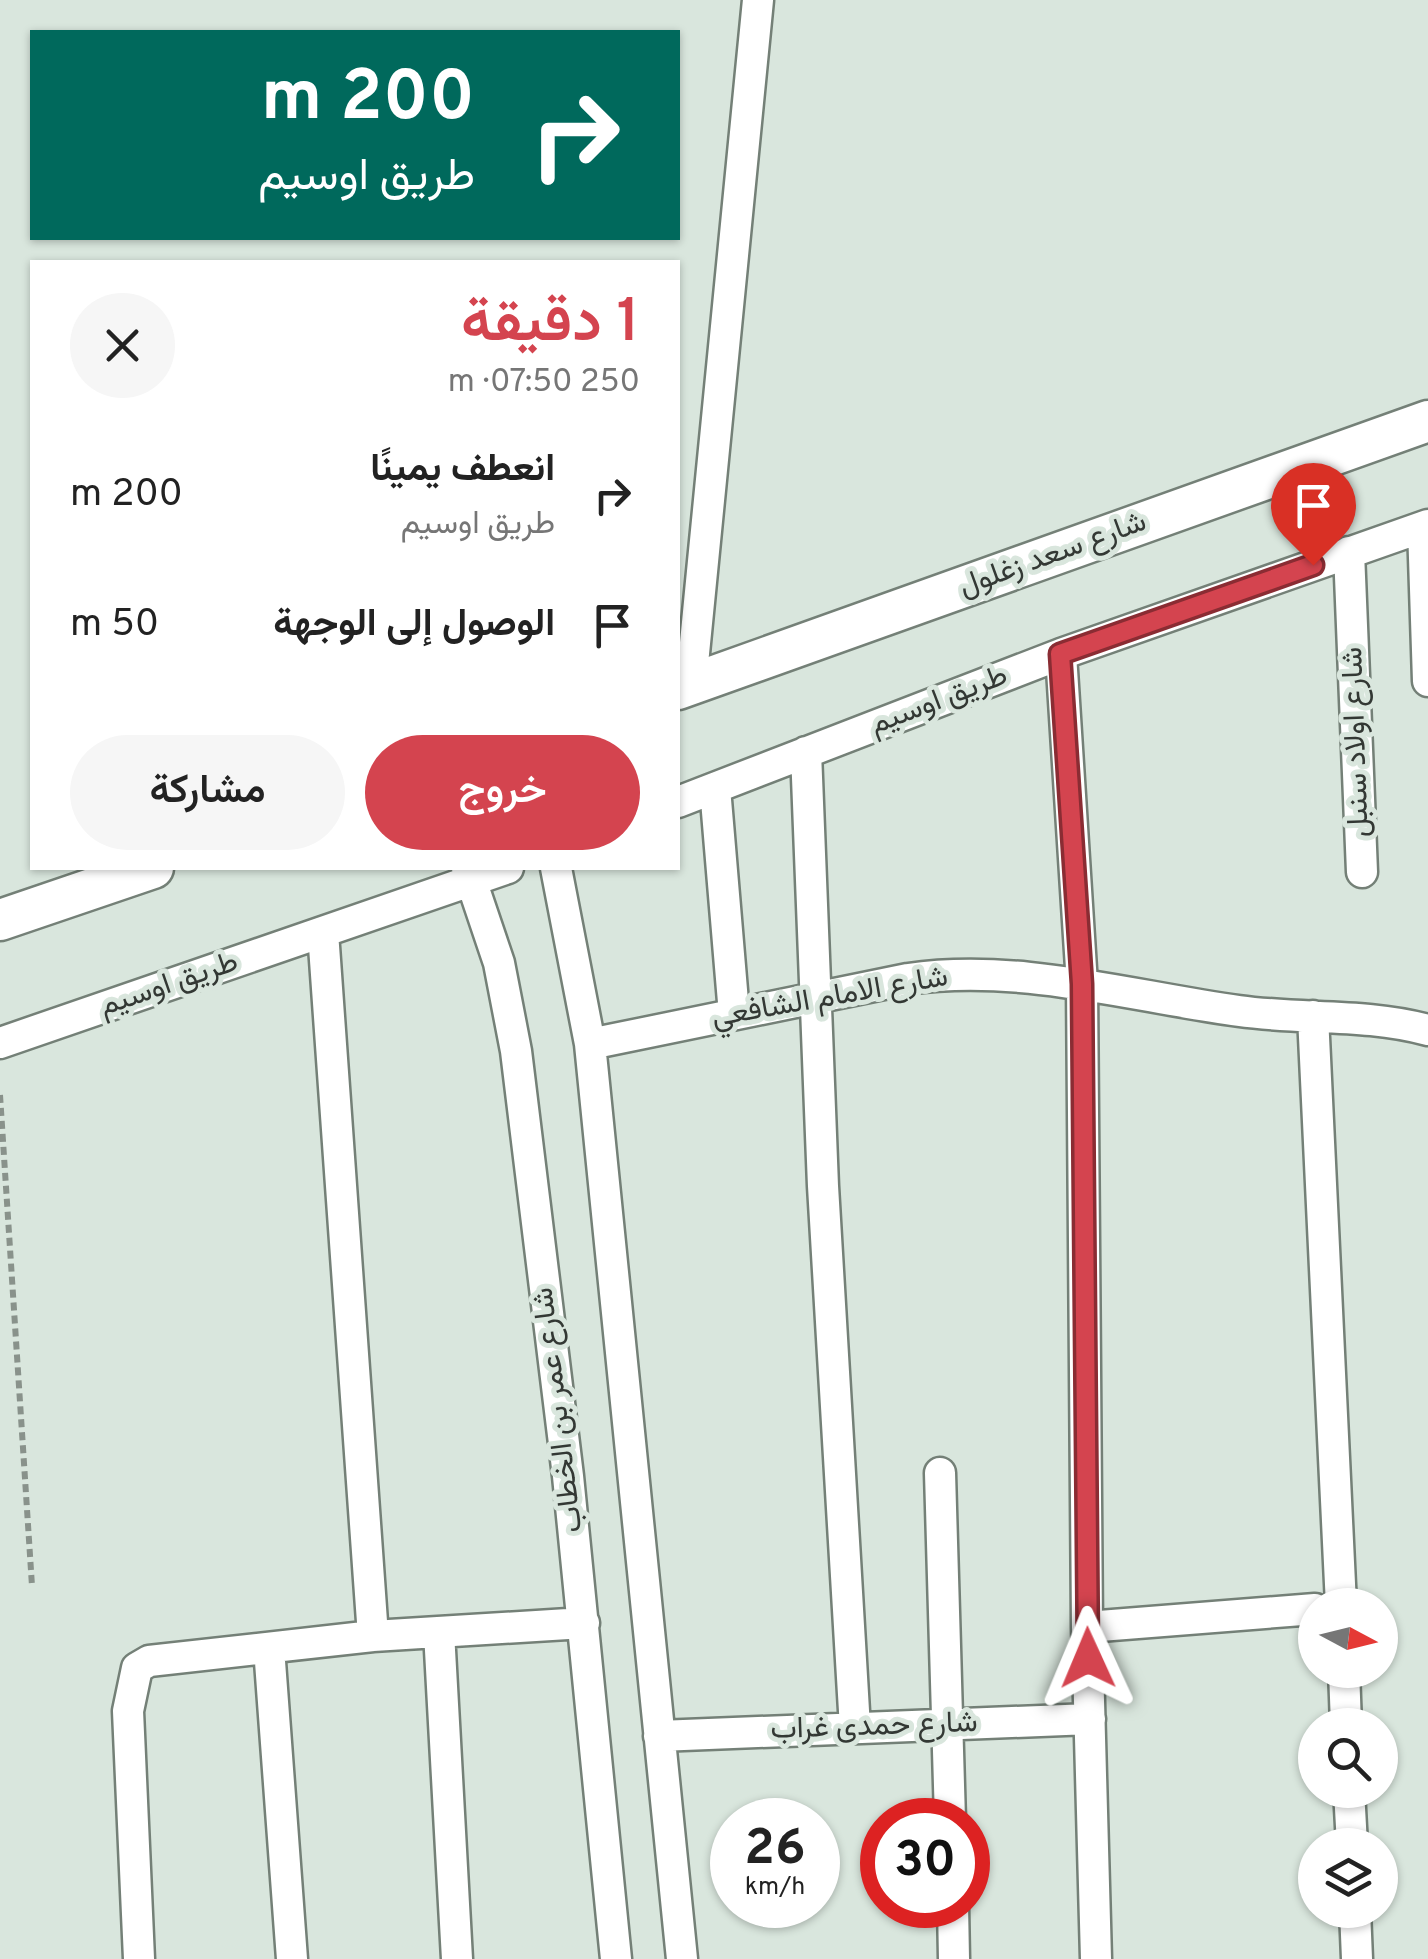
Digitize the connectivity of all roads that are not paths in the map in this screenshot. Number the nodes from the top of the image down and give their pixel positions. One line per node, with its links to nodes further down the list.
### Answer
1 (758, 0): 7 (street)
2 (1428, 421): 7 (street, شارع سعد زغلول)
3 (1425, 526): 4 (street, طريق اوسيم); 6 (street)
4 (1350, 552): 5 (street, طريق اوسيم); 14 (street, شارع اولاد سنبل)
5 (1060, 654): 8 (street, طريق اوسيم); 18 (street)
6 (1428, 681)
7 (684, 686)
8 (806, 752): 9 (street, طريق اوسيم); 19 (street)
9 (714, 788): 10 (street, طريق اوسيم); 20 (street)
10 (680, 801)
11 (147, 870): 16 (street)
12 (495, 870): 15 (street, طريق اوسيم)
13 (556, 870): 24 (street)
14 (1362, 872)
15 (469, 874): 17 (street, طريق اوسيم); 28 (street, شارع عمر بن الخطاب)
16 (0, 920)
17 (324, 932): 23 (street, طريق اوسيم); 31 (street)
18 (1082, 984): 19 (street, شارع الامام الشافعي); 21 (street, شارع الامام الشافعي); 29 (street)
19 (816, 998): 20 (street, شارع الامام الشافعي); 35 (street)
20 (734, 1014): 24 (street, شارع الامام الشافعي)
21 (1313, 1016): 22 (street, شارع الامام الشافعي); 26 (street)
22 (1428, 1030)
23 (0, 1044)
24 (590, 1044): 36 (street)
25 (940, 1473): 34 (street)
26 (1340, 1588)
27 (1298, 1610): 29 (street)
28 (584, 1622): 30 (street); 43 (street, شارع عمر بن الخطاب)
29 (1087, 1627): 33 (street)
30 (439, 1632): 31 (street); 42 (street)
31 (374, 1636): 32 (street)
32 (269, 1648): 40 (street); 41 (street)
33 (1090, 1719): 34 (street, شارع حمدى غراب); 46 (street)
34 (948, 1724): 35 (street, شارع حمدى غراب); 37 (street)
35 (855, 1728): 36 (street, شارع حمدى غراب)
36 (659, 1736): 44 (street)
37 (950, 1798)
38 (953, 1928): 45 (street)
39 (1355, 1928): 47 (street)
40 (140, 1959)
41 (292, 1959)
42 (457, 1959)
43 (616, 1959)
44 (682, 1959)
45 (954, 1959)
46 (1096, 1959)
47 (1357, 1959)

